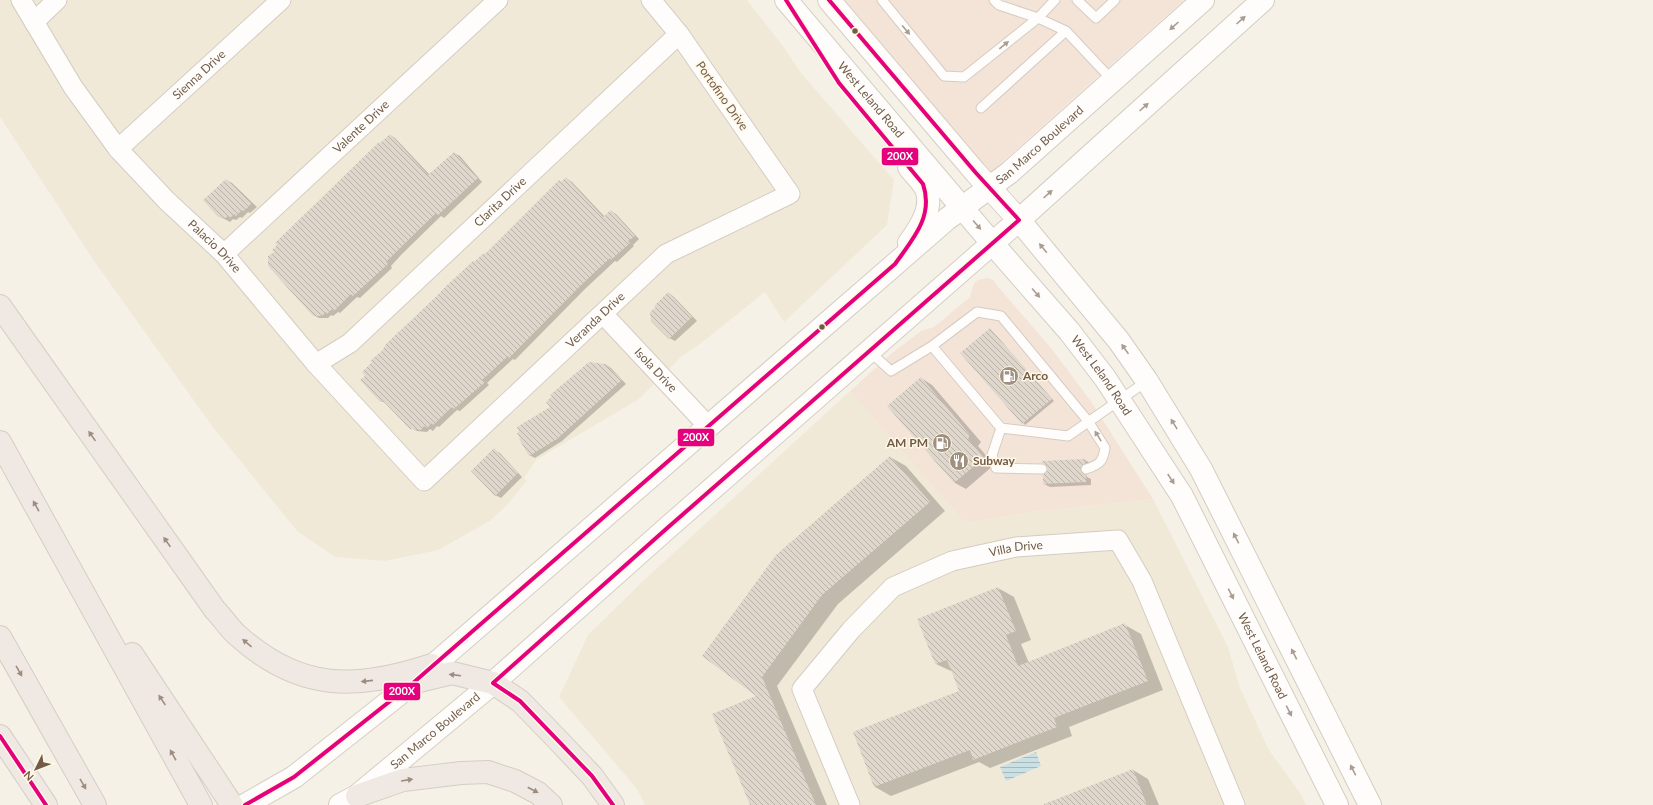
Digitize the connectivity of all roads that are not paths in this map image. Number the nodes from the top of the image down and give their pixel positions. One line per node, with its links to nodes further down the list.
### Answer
1 (21, 0): 16 (street, Palacio Drive)
2 (57, 0): 16 (street)
3 (281, 0): 21 (street, Sienna Drive)
4 (498, 0): 27 (street, Valente Drive)
5 (652, 0): 18 (street, Portofino Drive)
6 (830, 0): 22 (main road)
7 (882, 0): 15 (lane, one-way to 15)
8 (994, 0): 15 (lane)
9 (1055, 0): 15 (lane)
10 (1078, 0): 11 (lane)
11 (1115, 0)
12 (1203, 0): 19 (main road, San Marco Boulevard, one-way to 19)
13 (1263, 0): 25 (main road, San Marco Boulevard, one-way to 13)
14 (790, 5): 24 (main road, West Leland Road); 28 (main road)
15 (1038, 18): 17 (lane)
16 (34, 22): 21 (street, Palacio Drive)
17 (1066, 31): 19 (lane); 20 (lane)
18 (679, 34): 23 (street, Portofino Drive); 33 (street, Clarita Drive)
19 (1113, 81): 22 (main road, San Marco Boulevard)
20 (981, 108)
21 (118, 149): 27 (street, Palacio Drive)
22 (990, 187): 24 (main road, San Marco Boulevard); 25 (main road)
23 (790, 194): 30 (street, Veranda Drive)
24 (961, 208): 26 (main road, West Leland Road, one-way to 26); 28 (main road, San Marco Boulevard)
25 (1019, 220): 26 (main road, San Marco Boulevard); 34 (main road, one-way to 25)
26 (992, 243): 32 (main road, San Marco Boulevard); 35 (main road, West Leland Road, one-way to 35)
27 (224, 254): 33 (street, Palacio Drive)
28 (895, 264): 37 (main road, San Marco Boulevard)
29 (0, 306): 45 (highway, one-way to 29)
30 (603, 314): 37 (street, Isola Drive); 42 (street, Veranda Drive)
31 (932, 346): 32 (lane); 36 (lane); 38 (lane)
32 (869, 351): 47 (main road, San Marco Boulevard)
33 (316, 364): 42 (street, Palacio Drive)
34 (1147, 381): 35 (lane); 60 (main road, one-way to 34)
35 (1120, 399): 36 (lane); 59 (main road, West Leland Road, one-way to 59)
36 (1088, 421): 38 (lane); 41 (lane, one-way to 36)
37 (708, 426): 45 (main road, San Marco Boulevard)
38 (1001, 428): 40 (lane)
39 (0, 442): 43 (highway, one-way to 39)
40 (1042, 469)
41 (1086, 469)
42 (424, 481)
43 (52, 536): 49 (highway, one-way to 43); 53 (highway, one-way to 43)
44 (0, 637): 52 (highway, one-way to 52)
45 (432, 665): 46 (main road, San Marco Boulevard)
46 (413, 683): 47 (highway, one-way to 46); 54 (main road, San Marco Boulevard)
47 (493, 683): 50 (main road, San Marco Boulevard); 56 (highway)
48 (0, 736): 51 (highway)
49 (196, 797)
50 (348, 800): 55 (highway, one-way to 55)
51 (46, 805)
52 (95, 805)
53 (232, 805)
54 (245, 805)
55 (552, 805)
56 (613, 805)
57 (850, 805): 58 (street, Villa Drive)
58 (1235, 805)
59 (1337, 805)
60 (1370, 805)

